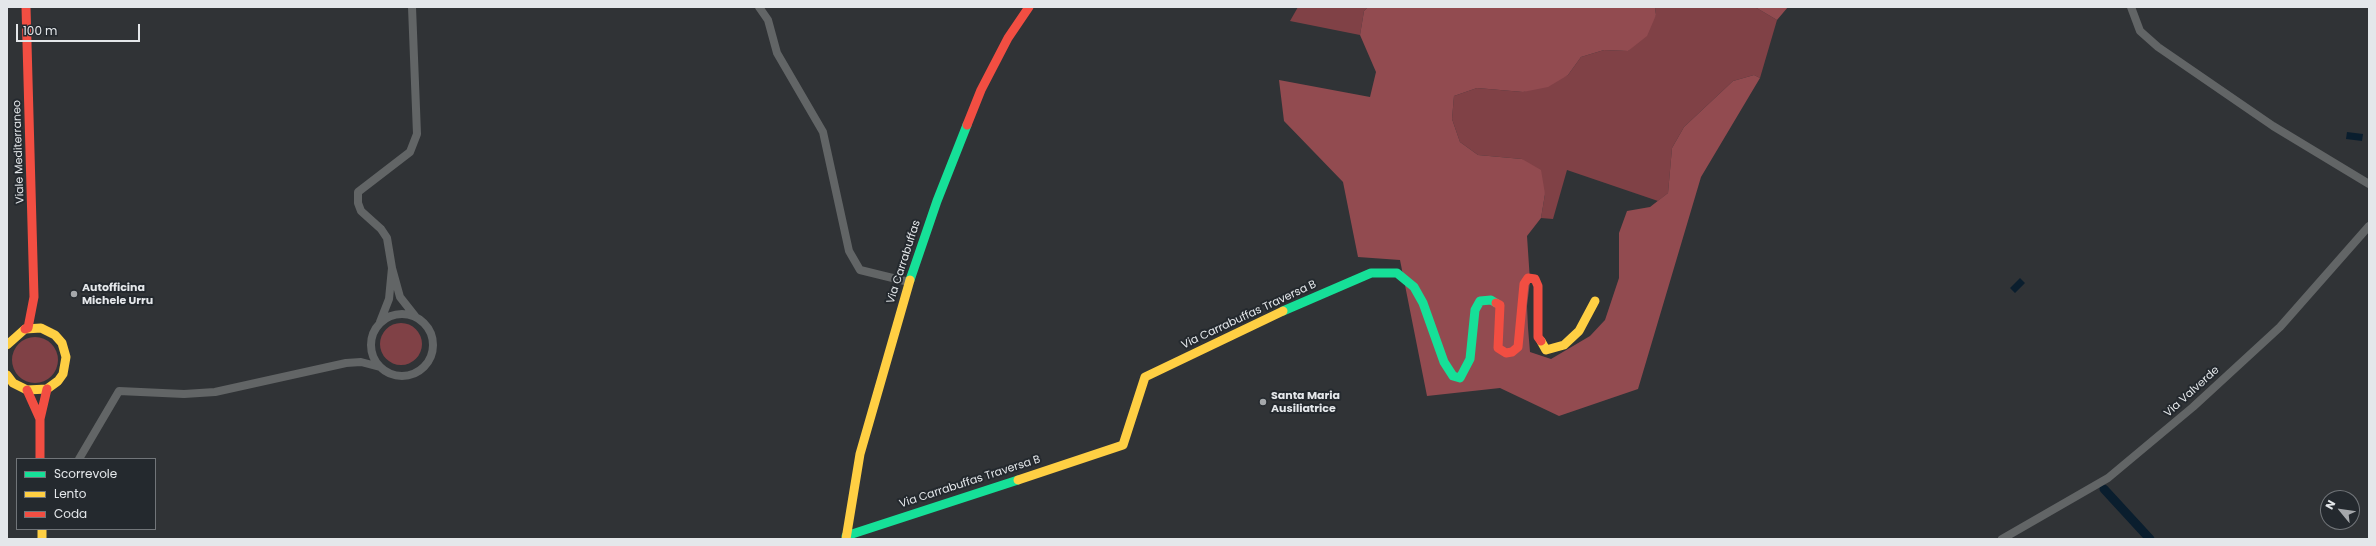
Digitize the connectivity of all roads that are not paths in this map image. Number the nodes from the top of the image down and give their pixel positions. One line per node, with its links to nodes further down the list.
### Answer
1 (26, 7): 10 (street, Viale Mediterraneo)
2 (412, 7): 8 (street)
3 (759, 7): 9 (street)
4 (1029, 7): 9 (street, Via Carrabuffas)
5 (2130, 7): 6 (street)
6 (2369, 184)
7 (2369, 226): 27 (street, Via Valverde)
8 (392, 268): 12 (street); 13 (street)
9 (909, 282): 26 (street, Via Carrabuffas)
10 (34, 297): 14 (street, Viale Mediterraneo); 15 (street, Viale Mediterraneo)
11 (1594, 301): 26 (street, Via Carrabuffas Traversa B)
12 (416, 316): 13 (street); 19 (street)
13 (380, 324): 17 (street)
14 (42, 328): 15 (street); 21 (street)
15 (25, 329): 16 (street)
16 (7, 345)
17 (371, 348): 18 (street); 19 (street)
18 (361, 362): 19 (street); 25 (street)
19 (380, 367)
20 (7, 374): 22 (street)
21 (47, 389): 22 (street); 23 (street)
22 (26, 390): 23 (street)
23 (40, 419): 24 (street)
24 (40, 458)
25 (80, 458)
26 (846, 538)
27 (2002, 539)

